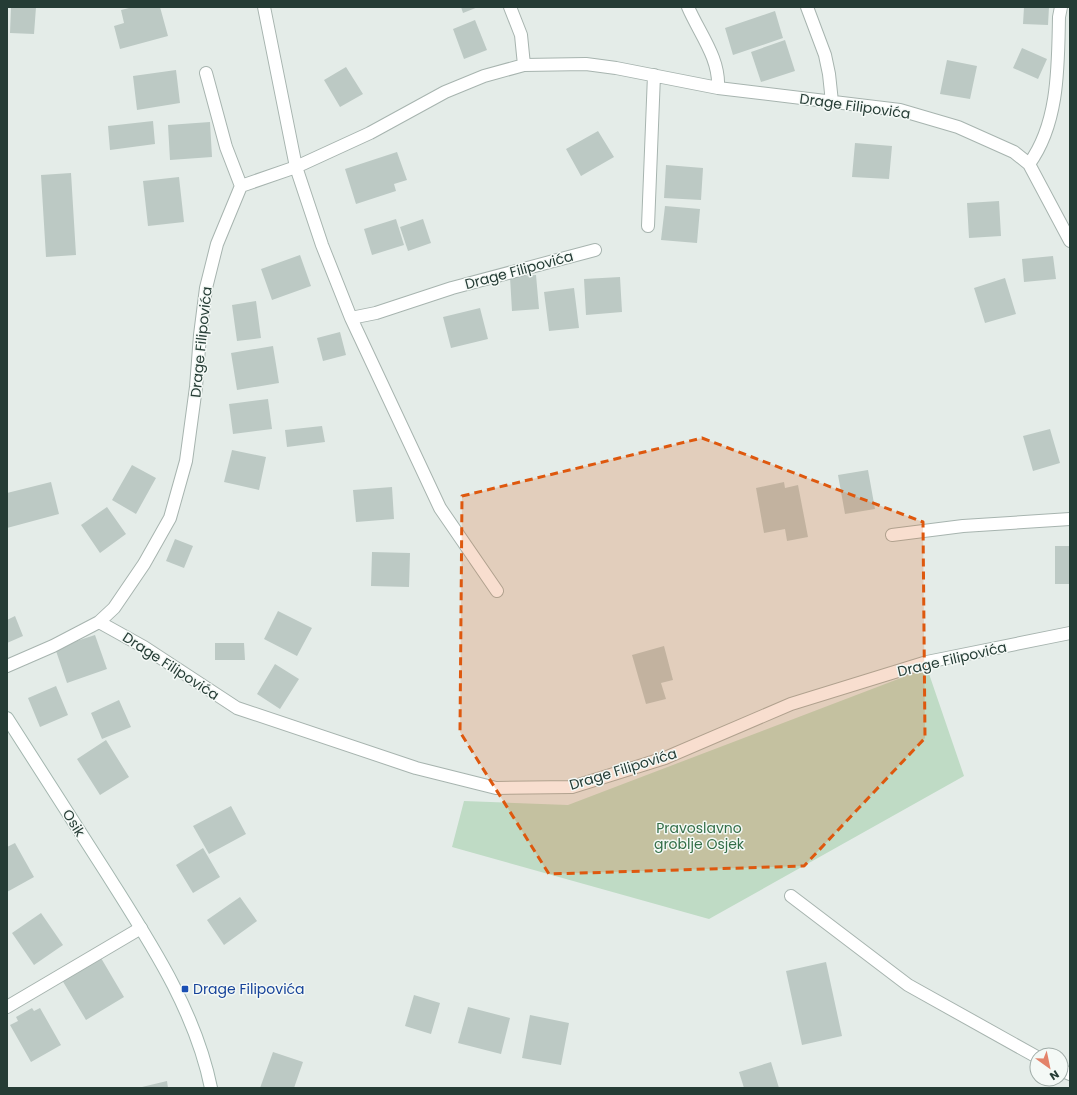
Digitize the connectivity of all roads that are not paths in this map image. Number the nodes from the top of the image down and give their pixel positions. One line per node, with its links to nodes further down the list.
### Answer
1 (264, 7): 12 (street)
2 (510, 7): 6 (street)
3 (688, 7): 9 (street)
4 (807, 7): 10 (street)
5 (1061, 7): 11 (street)
6 (524, 65): 8 (street, Drage Filipovića); 12 (street, Drage Filipovića)
7 (206, 73): 13 (street)
8 (654, 75): 9 (street, Drage Filipovića); 14 (street)
9 (718, 88): 10 (street, Drage Filipovića)
10 (832, 102): 11 (street, Drage Filipovića)
11 (1029, 164): 15 (street, Drage Filipovića)
12 (296, 167): 13 (street, Drage Filipovića); 17 (street)
13 (241, 186): 21 (street, Drage Filipovića)
14 (648, 226)
15 (1070, 242)
16 (595, 250): 17 (street, Drage Filipovića)
17 (351, 318): 20 (street)
18 (1070, 519): 19 (street)
19 (892, 535)
20 (497, 590)
21 (99, 622): 22 (street, Drage Filipovića); 23 (street, Drage Filipovića)
22 (1070, 633)
23 (7, 666)
24 (7, 718): 26 (street, Osik)
25 (791, 896): 28 (street)
26 (141, 928): 27 (street); 29 (street, Osik)
27 (7, 1007)
28 (1029, 1053)
29 (211, 1088)

